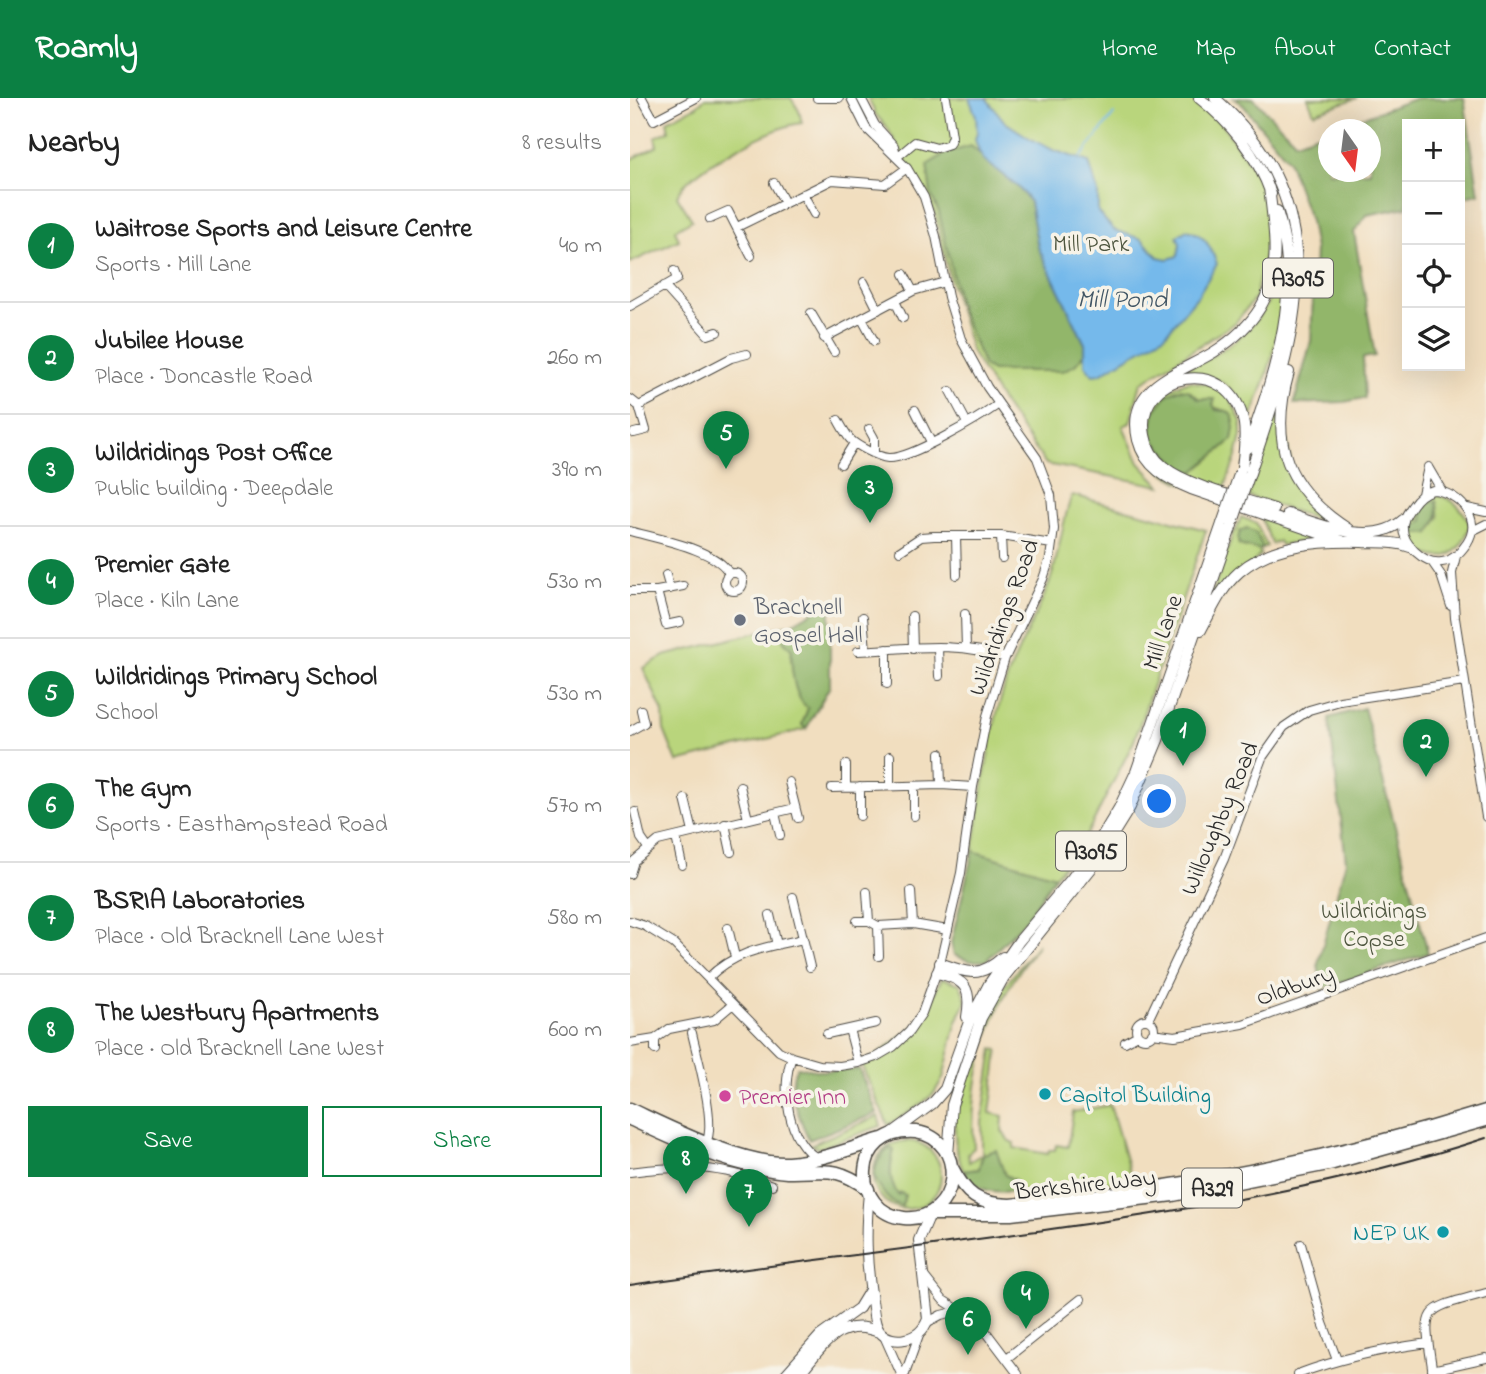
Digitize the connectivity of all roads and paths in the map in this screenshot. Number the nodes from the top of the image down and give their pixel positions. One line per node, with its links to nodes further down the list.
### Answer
1 (642, 98): 2 (street)
2 (696, 98)
3 (817, 98): 4 (street)
4 (839, 98)
5 (850, 98): 10 (street, Wildridings Road)
6 (861, 98): 10 (street, Wildridings Road)
7 (946, 98): 10 (street)
8 (1199, 98): 13 (main road, Mill Lane / A3095)
9 (1215, 98): 22 (main road, Mill Lane / A3095)
10 (897, 156): 11 (street, Wildridings Road)
11 (907, 168): 14 (street); 24 (street, Wildridings Road)
12 (774, 183): 15 (street)
13 (1269, 188): 51 (main road, Mill Lane / A3095); 64 (main road, A3095)
14 (803, 194): 15 (street); 16 (street)
15 (785, 203): 18 (street)
16 (814, 214)
17 (710, 219): 18 (street)
18 (737, 227): 19 (street)
19 (751, 256)
20 (674, 271): 25 (street)
21 (904, 274): 26 (street)
22 (1298, 275): 51 (main road, Mill Lane / A3095); 59 (main road, A3095)
23 (864, 282): 29 (street)
24 (945, 282): 26 (street); 40 (street, Wildridings Road)
25 (664, 286): 28 (street); 33 (street)
26 (913, 291): 27 (street)
27 (895, 302): 29 (street); 31 (street)
28 (630, 306)
29 (878, 310): 32 (street)
30 (811, 313): 34 (street)
31 (903, 318)
32 (862, 319): 34 (street); 35 (street)
33 (717, 332)
34 (824, 338): 36 (street)
35 (874, 341)
36 (834, 352)
37 (747, 354): 41 (street)
38 (950, 391): 44 (street)
39 (630, 399): 41 (street)
40 (999, 404): 44 (street); 65 (street, Wildridings Road)
41 (639, 406): 46 (street)
42 (915, 410): 47 (street)
43 (838, 421): 48 (street)
44 (967, 423): 47 (street)
45 (869, 429): 49 (street)
46 (634, 433)
47 (931, 442): 49 (street)
48 (854, 443): 49 (street); 50 (street)
49 (874, 452)
50 (841, 464)
51 (1243, 472): 58 (main road, Mill Lane / A3095, bridge); 59 (main road, A3095)
52 (1442, 491): 53 (street); 53 (street); 54 (street)
53 (1422, 494): 56 (street)
54 (1467, 508): 55 (street); 60 (street)
55 (1486, 512)
56 (1403, 520): 59 (main road, A3095); 66 (street)
57 (1486, 523): 60 (street)
58 (1227, 525): 87 (main road, Mill Lane / A3095); 137 (main road, Mill Lane / A3095)
59 (1349, 530)
60 (1474, 530): 68 (street)
61 (630, 531): 71 (street)
62 (956, 536): 63 (street); 67 (street); 73 (street)
63 (1000, 536): 65 (street); 69 (street)
64 (1342, 541): 66 (main road, A3095); 87 (main road, A3095)
65 (1052, 544): 88 (street, Wildridings Road)
66 (1410, 547): 70 (street)
67 (900, 551)
68 (1456, 556): 70 (street); 81 (street)
69 (1002, 558)
70 (1432, 562): 81 (street)
71 (729, 574)
72 (666, 575): 75 (street)
73 (957, 575)
74 (683, 586): 75 (street)
75 (670, 589): 77 (street)
76 (630, 591): 77 (street)
77 (657, 591): 82 (street)
78 (965, 614): 84 (street)
79 (912, 616): 86 (street)
80 (863, 617): 85 (street)
81 (1455, 618): 90 (street)
82 (680, 622)
83 (938, 648): 84 (street); 86 (street); 89 (street)
84 (966, 648): 88 (street)
85 (887, 649): 86 (street); 91 (street)
86 (913, 649)
87 (1188, 653): 167 (main road, Mill Lane / A3095)
88 (1005, 658): 104 (street, Wildridings Road)
89 (939, 676)
90 (1464, 682): 112 (street); 145 (street, Willoughby Road)
91 (887, 684)
92 (641, 710): 93 (street)
93 (630, 731)
94 (940, 753): 98 (street)
95 (890, 756): 100 (street)
96 (846, 765): 102 (street)
97 (789, 782): 107 (street)
98 (941, 785): 101 (street); 104 (street)
99 (740, 786): 114 (street)
100 (890, 786): 101 (street); 103 (street)
101 (914, 786): 111 (street)
102 (846, 787): 103 (street); 105 (street)
103 (860, 787): 110 (street)
104 (973, 787): 134 (street, Wildridings Road)
105 (832, 788)
106 (685, 799): 116 (street)
107 (795, 808): 109 (street); 113 (street)
108 (635, 812): 119 (street)
109 (775, 813): 114 (street); 117 (street)
110 (860, 816)
111 (914, 816)
112 (1486, 817)
113 (798, 818)
114 (748, 819): 115 (street)
115 (724, 824): 116 (street); 120 (street)
116 (693, 832): 118 (street)
117 (780, 835)
118 (676, 837): 119 (street); 122 (street)
119 (648, 848): 121 (street)
120 (731, 852)
121 (632, 860): 123 (street)
122 (682, 865)
123 (630, 874)
124 (911, 891): 131 (street)
125 (867, 892): 130 (street)
126 (793, 897): 136 (street)
127 (770, 915): 138 (street)
128 (857, 920): 130 (street)
129 (630, 921): 143 (street, Wildridings Road)
130 (869, 921): 132 (street)
131 (912, 924): 132 (street); 134 (street)
132 (878, 926): 139 (street)
133 (728, 928): 140 (street)
134 (948, 930): 142 (street, Wildridings Road)
135 (1486, 938): 149 (street, Oldbury)
136 (803, 939): 138 (street); 141 (street)
137 (1019, 941): 142 (main road); 151 (main road, Mill Lane / A3095)
138 (777, 945): 140 (street)
139 (878, 956)
140 (735, 957): 143 (street)
141 (810, 967)
142 (938, 968): 151 (main road); 158 (street, Wildridings Road)
143 (708, 978): 144 (street, Wildridings Road)
144 (733, 1004): 153 (street); 157 (street, Wildridings Road)
145 (1148, 1020): 149 (street); 152 (street)
146 (876, 1023): 147 (street)
147 (849, 1029): 150 (street); 158 (street)
148 (692, 1033): 164 (street)
149 (1152, 1033): 152 (street)
150 (827, 1034)
151 (964, 1035): 163 (main road, Mill Lane / A3095)
152 (1138, 1035): 154 (street)
153 (655, 1039): 155 (street); 156 (street)
154 (1125, 1042)
155 (630, 1043)
156 (654, 1051)
157 (792, 1057): 158 (street, Wildridings Road); 165 (street)
158 (858, 1063)
159 (630, 1109): 164 (highway)
160 (1486, 1111): 167 (highway, Berkshire Way / A329)
161 (630, 1119): 171 (highway)
162 (1486, 1120): 172 (highway, Berkshire Way / A329)
163 (886, 1136): 166 (highway); 167 (highway); 171 (highway)
164 (706, 1143): 168 (highway)
165 (800, 1143): 166 (street); 168 (street)
166 (817, 1158): 168 (highway)
167 (949, 1160): 172 (highway)
168 (784, 1163)
169 (630, 1172): 170 (street)
170 (772, 1185)
171 (868, 1191): 172 (highway); 175 (main road)
172 (931, 1214): 174 (main road)
173 (1301, 1244): 184 (street)
174 (924, 1276): 178 (street); 179 (main road)
175 (870, 1290): 180 (main road); 186 (main road)
176 (1486, 1293): 181 (street)
177 (1080, 1299): 182 (street)
178 (958, 1311): 179 (street); 182 (street)
179 (923, 1328): 180 (main road); 188 (street)
180 (882, 1334): 187 (main road); 188 (street)
181 (1428, 1343): 184 (street); 185 (street)
182 (1007, 1358): 189 (street)
183 (1486, 1358): 185 (street)
184 (1337, 1360): 190 (street)
185 (1432, 1372)
186 (786, 1374)
187 (799, 1374)
188 (903, 1374)
189 (1018, 1374)
190 (1298, 1374)

